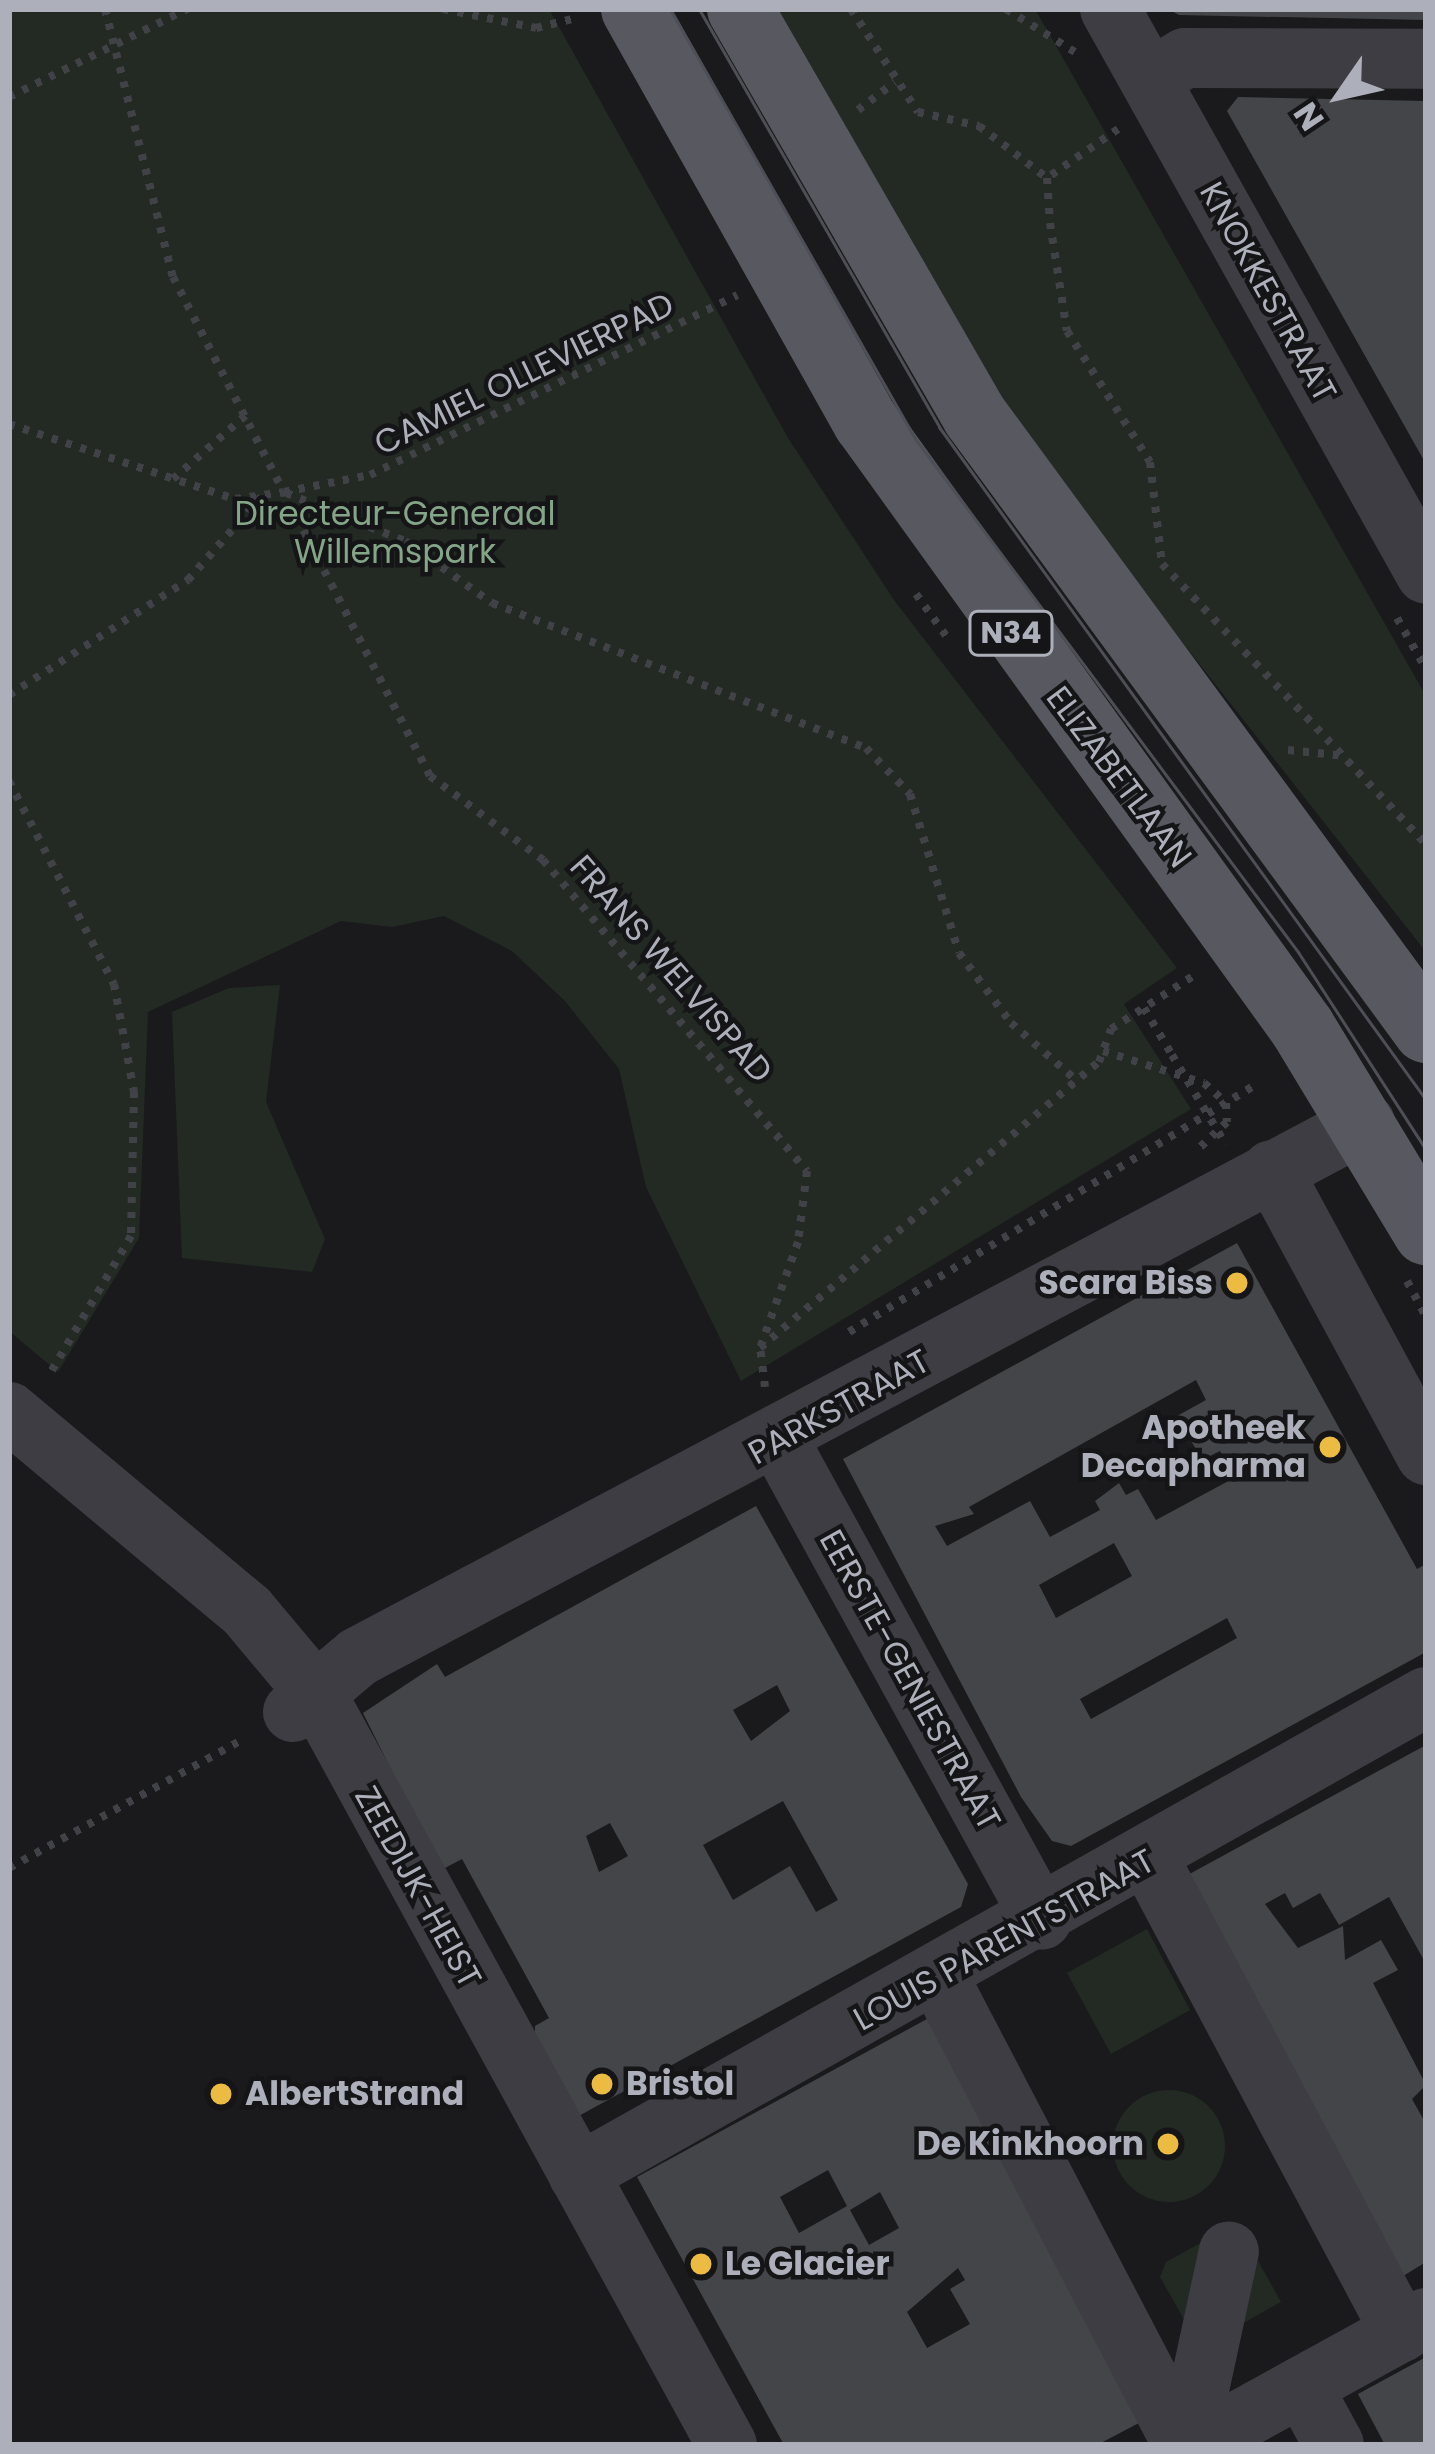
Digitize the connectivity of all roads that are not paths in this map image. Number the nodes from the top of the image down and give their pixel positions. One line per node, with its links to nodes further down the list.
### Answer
1 (740, 9): 7 (main road, N34)
2 (1110, 9): 5 (street, KNOKKESTRAAT)
3 (605, 14): 8 (main road, ELIZABETLAAN / N34)
4 (1426, 59): 5 (street)
5 (1150, 79): 6 (street, KNOKKESTRAAT)
6 (1426, 574)
7 (1426, 1030)
8 (1365, 1124): 9 (street, PARKSTRAAT); 10 (main road, ELIZABETLAAN / N34)
9 (1249, 1157): 12 (street, PARKSTRAAT); 13 (street)
10 (1426, 1232)
11 (9, 1412): 15 (street, ZEEDIJK-HEIST)
12 (779, 1441): 15 (street, PARKSTRAAT); 17 (street, EERSTE-GENIESTRAAT)
13 (1426, 1455)
14 (1426, 1697): 16 (street, LOUIS PARENTSTRAAT)
15 (304, 1702): 19 (street, ZEEDIJK-HEIST)
16 (1150, 1861): 17 (street, LOUIS PARENTSTRAAT); 21 (street)
17 (1042, 1920): 18 (street, LOUIS PARENTSTRAAT)
18 (938, 1976): 19 (street, LOUIS PARENTSTRAAT); 24 (street)
19 (578, 2174): 23 (street, ZEEDIJK-HEIST)
20 (1229, 2251): 24 (street)
21 (1413, 2325): 22 (street)
22 (1301, 2386): 24 (street); 25 (street)
23 (727, 2445)
24 (1188, 2445)
25 (1334, 2445)

